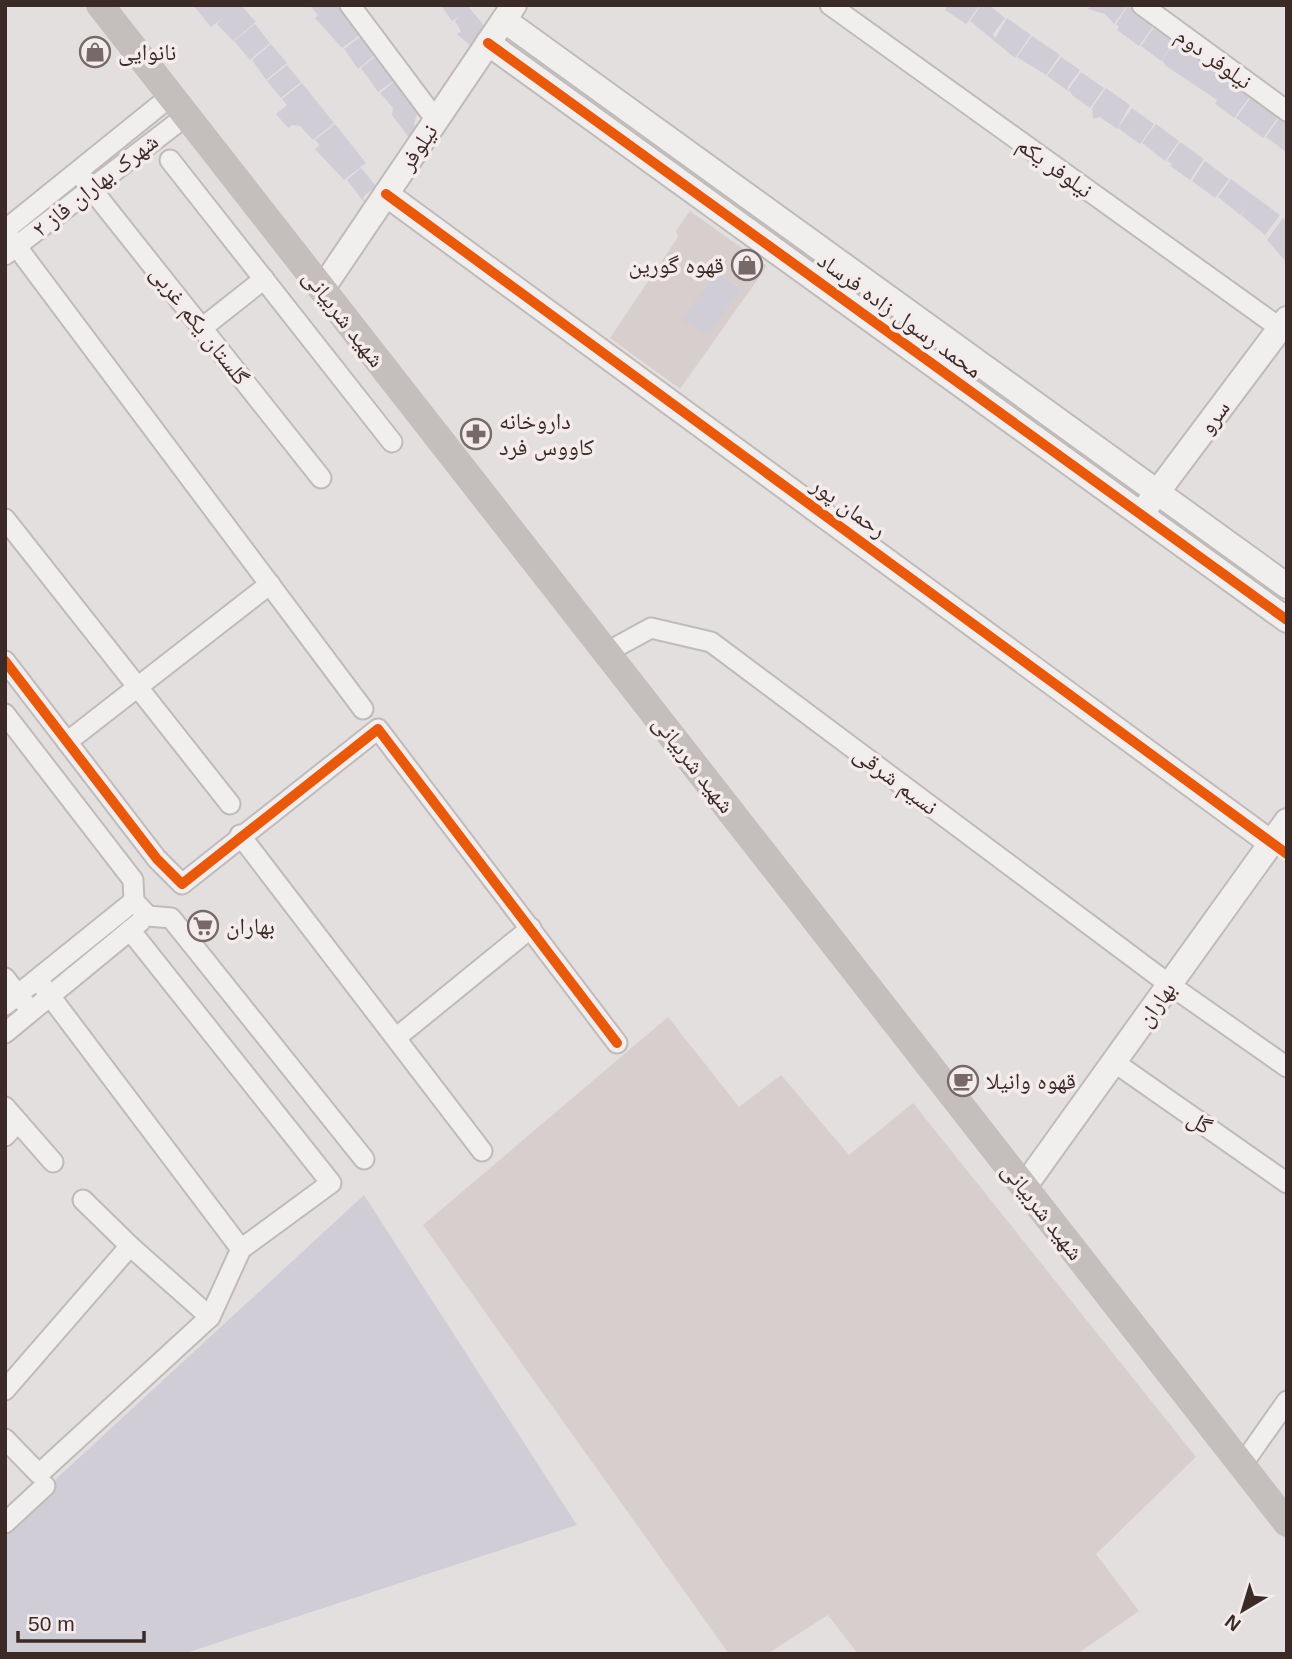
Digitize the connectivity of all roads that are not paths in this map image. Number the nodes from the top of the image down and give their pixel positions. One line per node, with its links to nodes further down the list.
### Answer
1 (100, 5): 7 (main road, شهید شربیانی)
2 (350, 5): 9 (street)
3 (830, 5): 19 (street, نیلوفر یکم)
4 (1142, 5): 8 (street, نیلوفر دوم)
5 (509, 13): 6 (street, نیلوفر); 17 (street, محمد رسول زاده فرساد)
6 (488, 43): 9 (street, نیلوفر); 18 (street, محمد رسول زاده فرساد)
7 (178, 106): 11 (street, شهرک بهاران فاز ۲); 12 (street, شهرک بهاران فاز ۲); 16 (main road, شهید شربیانی)
8 (1287, 111)
9 (436, 120): 13 (street, نیلوفر)
10 (170, 160): 15 (street)
11 (78, 172): 12 (street, گلستان یکم غربی); 14 (street, شهرک بهاران فاز ۲)
12 (91, 188): 14 (street, شهرک بهاران فاز ۲); 20 (street, گلستان یکم غربی)
13 (386, 194): 16 (street, نیلوفر); 38 (street, رحمان پور)
14 (8, 241): 26 (street)
15 (264, 279): 20 (street); 21 (street)
16 (321, 289): 29 (main road, شهید شربیانی)
17 (878, 291): 18 (street); 23 (street, محمد رسول زاده فرساد)
18 (863, 314): 24 (street, محمد رسول زاده فرساد)
19 (1285, 327): 23 (street, سرو)
20 (202, 328): 22 (street, گلستان یکم غربی)
21 (393, 442)
22 (321, 478)
23 (1157, 493): 24 (street, سرو); 27 (street, محمد رسول زاده فرساد)
24 (1140, 515): 28 (street, محمد رسول زاده فرساد)
25 (5, 519): 31 (street)
26 (270, 584): 31 (street); 32 (street)
27 (1287, 586)
28 (1287, 620)
29 (607, 652): 44 (street, نسیم شرقی); 59 (main road, شهید شربیانی)
30 (5, 661): 34 (street)
31 (138, 687): 34 (street); 35 (street)
32 (363, 709)
33 (5, 714): 39 (street)
34 (67, 742): 37 (street)
35 (230, 804)
36 (1287, 821): 38 (street, بهاران)
37 (240, 835): 41 (street); 49 (street)
38 (1279, 849): 44 (street, بهاران)
39 (134, 901): 40 (street); 45 (street)
40 (148, 916): 42 (street); 56 (street)
41 (531, 928): 49 (street); 50 (street)
42 (130, 930): 45 (street); 62 (street)
43 (5, 978): 46 (street)
44 (1170, 985): 51 (street, بهاران); 52 (street, نسیم شرقی)
45 (44, 988): 46 (street); 47 (street); 62 (street)
46 (12, 1000): 47 (street)
47 (30, 1011): 48 (street)
48 (5, 1033)
49 (397, 1037): 55 (street)
50 (617, 1043)
51 (1114, 1062): 58 (street, گل); 59 (street, بهاران)
52 (1287, 1067)
53 (5, 1107): 54 (street)
54 (12, 1129): 57 (street)
55 (482, 1151)
56 (364, 1159)
57 (53, 1162)
58 (1287, 1183)
59 (1024, 1187): 67 (main road, شهید شربیانی)
60 (83, 1200): 61 (street)
61 (130, 1246): 63 (street); 64 (street)
62 (241, 1250): 63 (street)
63 (210, 1317): 66 (street)
64 (5, 1390)
65 (1287, 1401): 67 (street)
66 (5, 1439)
67 (1242, 1465): 70 (main road, شهید شربیانی)
68 (45, 1486): 69 (street)
69 (5, 1523)
70 (1287, 1523)

